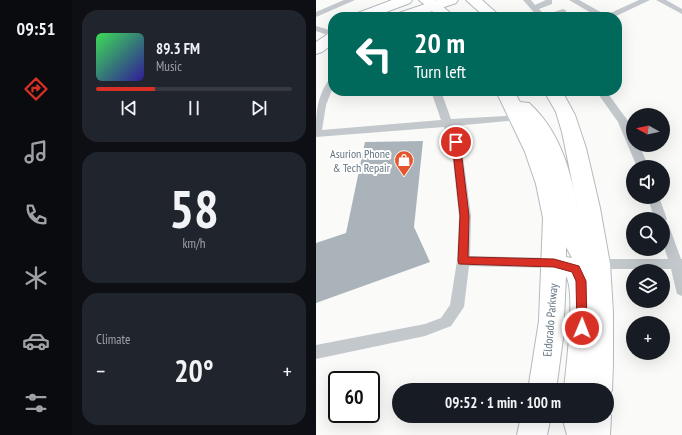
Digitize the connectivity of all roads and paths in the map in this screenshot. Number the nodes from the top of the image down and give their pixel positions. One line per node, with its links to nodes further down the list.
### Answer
1 (351, 0): 20 (lane)
2 (405, 0): 12 (main road)
3 (451, 0): 9 (main road)
4 (473, 0): 15 (main road)
5 (527, 0): 11 (lane)
6 (646, 0): 18 (lane)
7 (660, 0): 19 (lane)
8 (549, 2): 11 (lane)
9 (430, 3): 13 (main road); 14 (main road)
10 (575, 3): 17 (lane)
11 (534, 8): 16 (lane)
12 (373, 12)
13 (411, 12)
14 (442, 12)
15 (488, 12)
16 (538, 12)
17 (591, 12)
18 (618, 12)
19 (682, 12)
20 (316, 15)
21 (316, 28): 22 (lane)
22 (328, 34)
23 (328, 40): 24 (main road)
24 (316, 49)
25 (328, 87): 34 (lane)
26 (438, 96): 32 (lane)
27 (508, 96): 31 (main road, Eldorado Parkway)
28 (511, 96): 38 (main road)
29 (556, 96): 38 (main road)
30 (605, 96): 33 (lane)
31 (519, 117): 32 (lane); 37 (main road, Eldorado Parkway)
32 (447, 122): 34 (lane); 36 (lane)
33 (626, 128)
34 (316, 133)
35 (670, 243): 39 (lane)
36 (463, 261): 37 (lane); 41 (lane)
37 (554, 263): 42 (main road, Eldorado Parkway); 43 (main road)
38 (598, 264): 39 (lane); 44 (main road)
39 (679, 264): 40 (lane)
40 (682, 290)
41 (316, 352)
42 (543, 383)
43 (579, 383)
44 (598, 383)
45 (535, 423): 48 (main road)
46 (579, 423): 49 (main road)
47 (595, 423): 50 (main road)
48 (532, 435)
49 (582, 435)
50 (594, 435)

